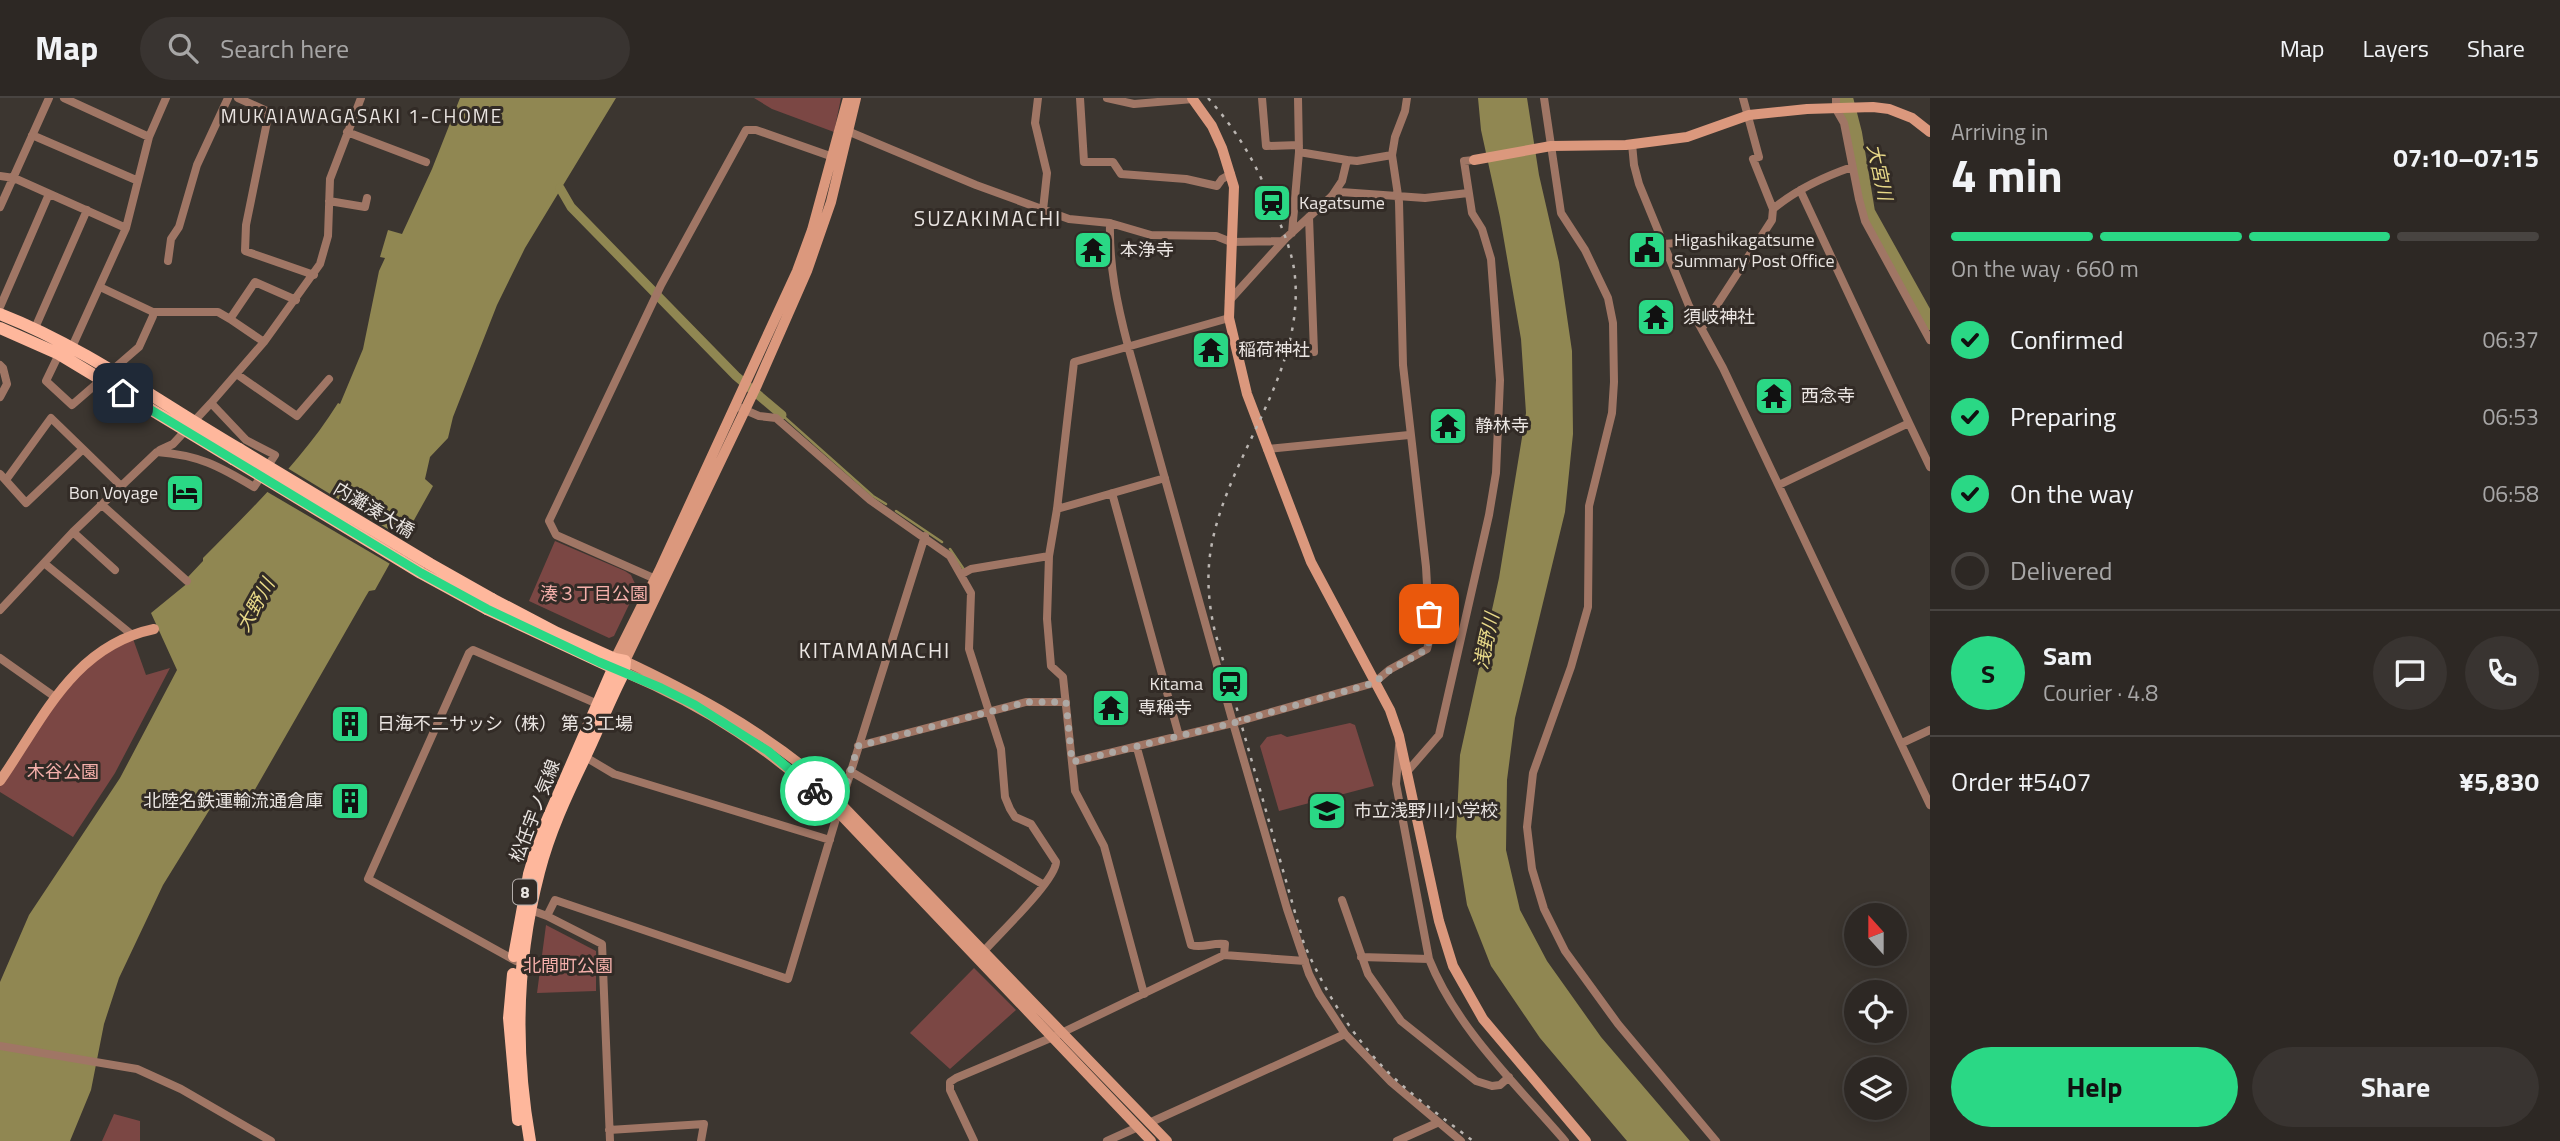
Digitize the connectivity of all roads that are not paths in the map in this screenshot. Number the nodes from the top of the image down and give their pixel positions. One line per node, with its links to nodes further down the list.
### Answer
1 (49, 98): 23 (street)
2 (64, 98): 24 (street)
3 (166, 98): 24 (street)
4 (228, 98): 56 (street)
5 (238, 98): 57 (street)
6 (361, 98): 21 (street)
7 (848, 98): 20 (street)
8 (856, 98): 20 (street)
9 (1038, 98): 48 (street)
10 (1080, 98): 34 (street)
11 (1107, 98): 17 (street)
12 (1262, 98): 27 (street)
13 (1298, 98): 27 (street)
14 (1407, 98): 28 (street)
15 (1544, 98): 26 (street)
16 (1743, 98): 19 (street)
17 (1192, 99): 34 (street)
18 (1836, 103): 19 (street); 22 (street); 33 (street)
19 (1749, 115): 25 (street); 46 (street)
20 (844, 130): 29 (street); 48 (street); 79 (street)
21 (347, 132): 32 (street); 44 (street)
22 (1930, 132)
23 (32, 135): 36 (street); 37 (street)
24 (149, 137): 37 (street)
25 (1632, 144): 26 (street); 54 (street)
26 (1549, 147): 31 (street); 163 (street)
27 (1299, 148): 30 (street); 52 (street)
28 (1392, 155): 30 (street); 43 (street)
29 (833, 157): 79 (street); 106 (street)
30 (1347, 160): 41 (street)
31 (1474, 160): 39 (street)
32 (426, 162)
33 (1852, 167): 38 (street); 69 (street)
34 (1231, 174): 53 (street)
35 (0, 176): 36 (street)
36 (14, 178): 40 (street); 45 (street)
37 (136, 180): 51 (street)
38 (1800, 190): 46 (street); 83 (street)
39 (1468, 193): 43 (street); 127 (street)
40 (50, 194): 47 (street); 61 (street)
41 (1332, 196): 43 (street); 49 (street)
42 (367, 198): 44 (street)
43 (1397, 198): 85 (street)
44 (329, 201): 57 (street)
45 (0, 207)
46 (1773, 209): 55 (street)
47 (87, 210): 51 (street); 67 (street)
48 (1043, 210): 50 (street)
49 (1309, 217): 52 (street); 73 (street)
50 (1110, 223): 53 (street); 71 (street)
51 (126, 228): 58 (street)
52 (1289, 236): 53 (street); 60 (street)
53 (1231, 242): 60 (street)
54 (1663, 244): 55 (street); 68 (street)
55 (1756, 245): 68 (street)
56 (168, 261)
57 (314, 275): 59 (street)
58 (100, 287): 62 (street); 72 (street)
59 (296, 300): 65 (street); 70 (street)
60 (1229, 301): 64 (street)
61 (0, 307)
62 (153, 312): 65 (street); 77 (street)
63 (0, 314): 67 (main road)
64 (1229, 318): 71 (street); 88 (street)
65 (230, 319): 70 (street)
66 (0, 328): 74 (main road)
67 (35, 328): 72 (main road)
68 (1702, 328): 95 (street)
69 (1930, 340)
70 (264, 342): 76 (street)
71 (1128, 346): 93 (street); 98 (street)
72 (72, 347): 74 (street); 77 (main road)
73 (1314, 352)
74 (58, 354): 77 (main road); 77 (street)
75 (0, 365): 80 (street)
76 (238, 375): 78 (street); 82 (street)
77 (107, 376): 84 (main road)
78 (329, 379)
79 (754, 380): 81 (street)
80 (0, 397)
81 (743, 403): 100 (street); 106 (street)
82 (211, 404): 84 (street); 90 (street)
83 (1909, 423): 91 (street); 95 (street)
84 (189, 426): 86 (street); 111 (main road, 内灘湊大橋, bridge)
85 (1409, 435): 88 (street); 112 (street)
86 (173, 444): 89 (street); 90 (street)
87 (83, 449): 92 (street); 92 (street); 94 (street)
88 (1267, 449): 112 (street)
89 (157, 452): 90 (street); 94 (street)
90 (176, 453)
91 (1930, 467)
92 (3, 477)
93 (1165, 478): 96 (street); 117 (street)
94 (120, 485): 97 (street)
95 (1779, 485): 121 (street)
96 (1112, 493): 98 (street); 119 (street)
97 (101, 504): 99 (street); 105 (street)
98 (1057, 509): 101 (street)
99 (73, 532): 102 (street); 103 (street)
100 (925, 536): 104 (street); 122 (street)
101 (1049, 556): 104 (street); 114 (street)
102 (44, 563): 107 (street); 109 (street)
103 (114, 570)
104 (962, 574): 116 (street)
105 (187, 581)
106 (660, 581): 111 (street)
107 (0, 610)
108 (154, 629): 109 (street)
109 (131, 634): 113 (street)
110 (0, 658): 113 (street)
111 (619, 665): 115 (main road, 松任宇ノ気線 / 8); 130 (street)
112 (1374, 683): 117 (street); 120 (street)
113 (55, 698): 128 (street)
114 (1066, 702): 116 (street); 125 (street)
115 (601, 706): 124 (main road, 松任宇ノ気線 / 8); 140 (street)
116 (990, 710): 122 (street); 132 (street)
117 (1233, 723): 119 (street); 141 (street)
118 (1930, 730): 121 (street)
119 (1179, 736): 123 (street)
120 (1399, 737): 127 (street); 139 (street)
121 (1902, 743): 129 (street)
122 (858, 746): 126 (street)
123 (1137, 748): 125 (street); 137 (street)
124 (581, 755): 131 (street); 134 (main road, 松任宇ノ気線 / 8)
125 (1072, 762): 142 (street)
126 (850, 771): 130 (street); 132 (street)
127 (1406, 773): 162 (street)
128 (0, 781)
129 (1930, 805)
130 (840, 807): 131 (street); 136 (street); 144 (street)
131 (830, 840): 135 (street)
132 (1044, 885): 136 (street)
133 (1342, 900): 138 (street)
134 (526, 908): 135 (street); 140 (main road, 松任宇ノ気線 / 8)
135 (547, 916): 149 (street)
136 (984, 951): 144 (street)
137 (1224, 955): 141 (street); 142 (street)
138 (1361, 957): 139 (street); 146 (street)
139 (1429, 959): 146 (street)
140 (518, 961): 151 (main road, 松任宇ノ気線 / 8); 152 (main road, 松任宇ノ気線 / 8)
141 (1305, 961): 143 (street)
142 (1144, 994): 144 (street)
143 (1345, 1034): 147 (street); 148 (street)
144 (1058, 1035): 148 (street); 155 (street)
145 (0, 1046): 150 (street)
146 (1509, 1077): 161 (street)
147 (1437, 1123): 159 (street); 160 (street)
148 (1143, 1125): 156 (street); 157 (street); 158 (street)
149 (609, 1130): 153 (street); 154 (street)
150 (271, 1141)
151 (522, 1141)
152 (530, 1141)
153 (610, 1141)
154 (701, 1141)
155 (974, 1141)
156 (1107, 1141)
157 (1151, 1141)
158 (1167, 1141)
159 (1397, 1141)
160 (1461, 1141)
161 (1566, 1141)
162 (1586, 1141)
163 (1716, 1141)

